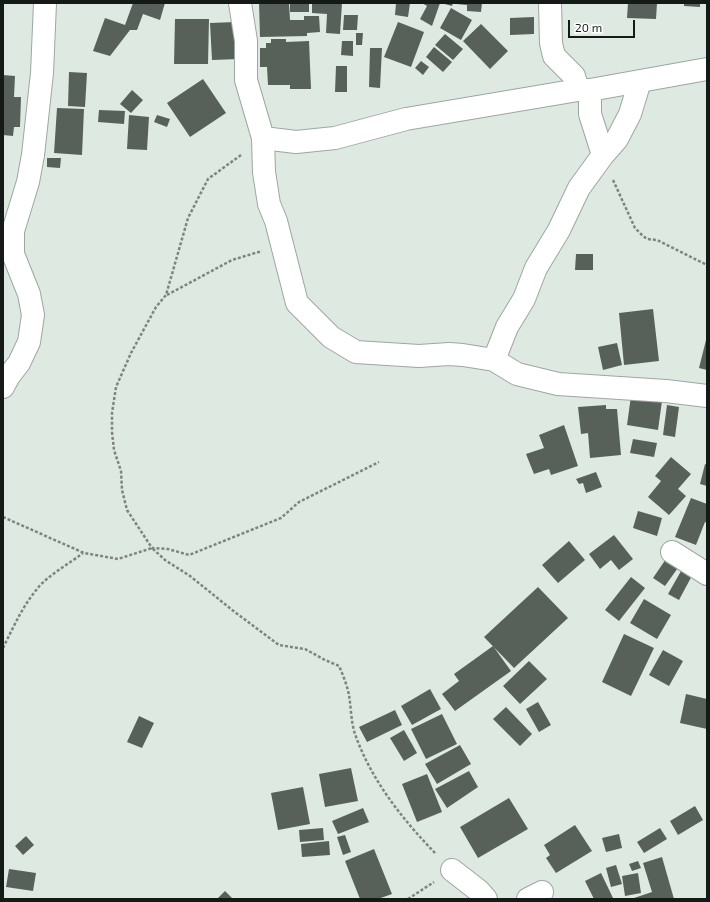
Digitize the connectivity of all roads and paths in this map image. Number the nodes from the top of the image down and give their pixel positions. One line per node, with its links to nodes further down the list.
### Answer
1 (45, 3): 13 (street)
2 (240, 3): 7 (street)
3 (550, 3): 6 (street)
4 (707, 69): 5 (street)
5 (640, 81): 6 (street); 8 (street)
6 (584, 90): 7 (street); 8 (street)
7 (263, 138): 9 (street); 11 (path)
8 (603, 155): 10 (path); 12 (street)
9 (281, 246): 11 (path); 12 (street)
10 (707, 265)
11 (166, 295): 17 (path)
12 (494, 360): 14 (street)
13 (3, 387)
14 (707, 396)
15 (379, 462): 17 (path)
16 (3, 517): 19 (path)
17 (152, 548): 19 (path); 22 (path)
18 (672, 552): 20 (street)
19 (84, 553): 21 (path)
20 (707, 574)
21 (3, 648)
22 (452, 870): 23 (path); 24 (street)
23 (408, 899)
24 (486, 899)

